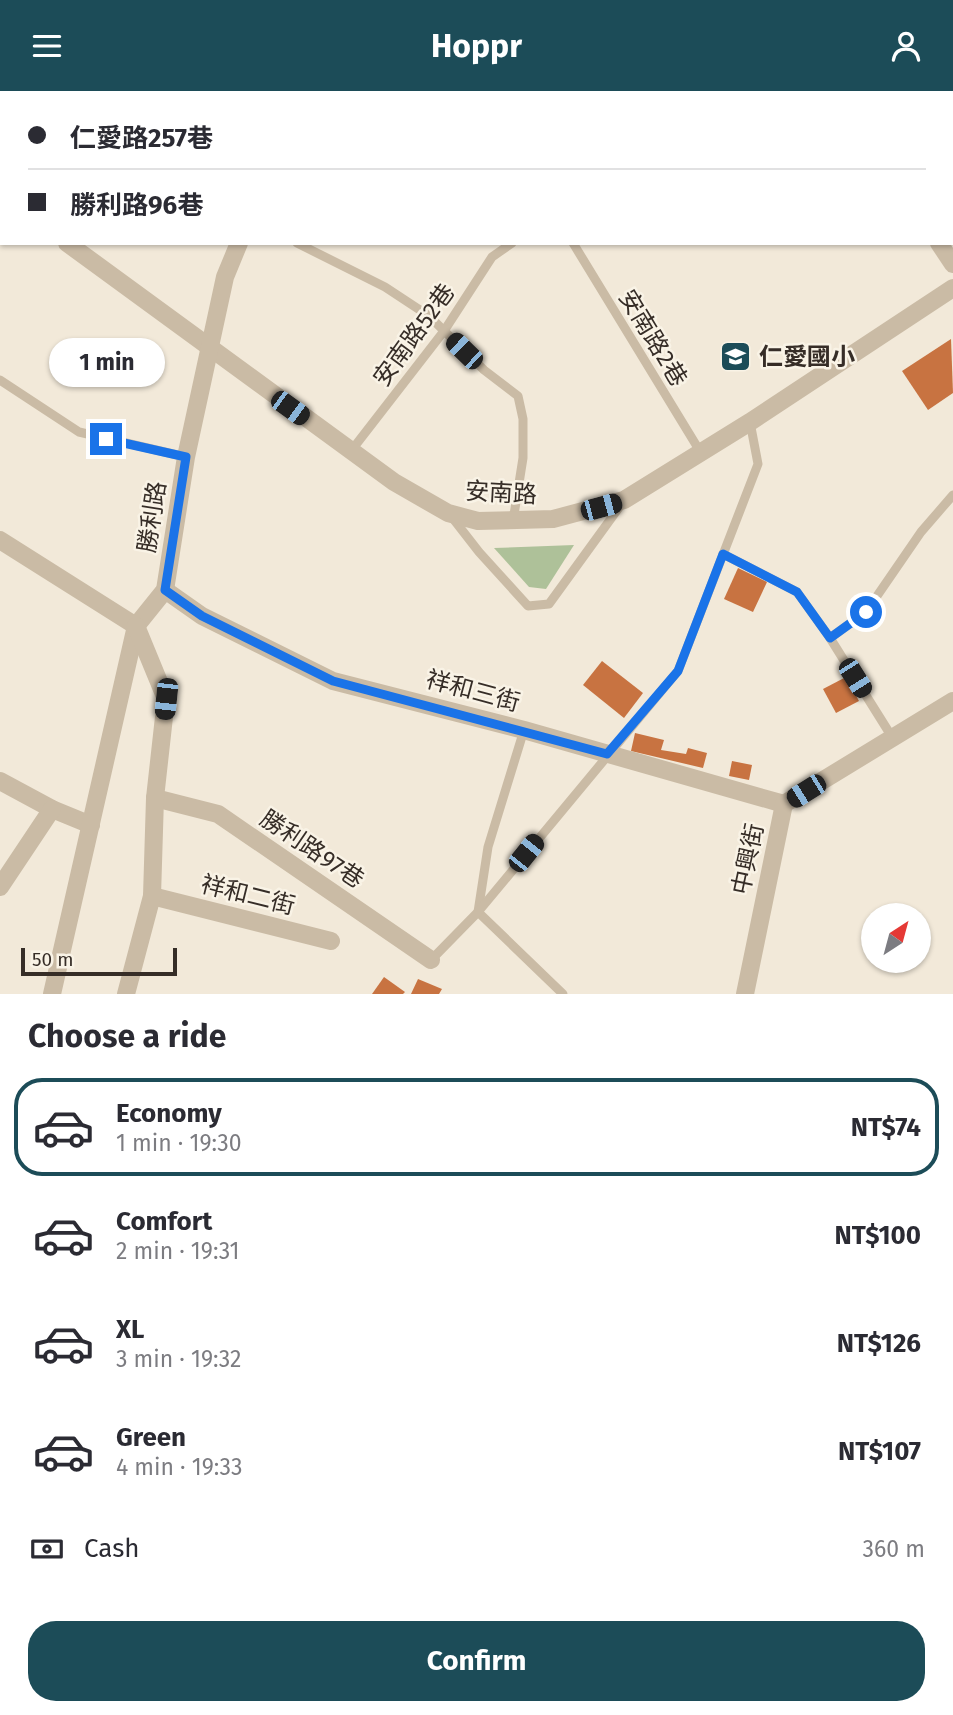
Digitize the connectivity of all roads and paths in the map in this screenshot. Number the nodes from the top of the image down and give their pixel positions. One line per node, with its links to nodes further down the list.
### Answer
1 (70, 245): 10 (street, 安南路)
2 (238, 245): 10 (street, 勝利路)
3 (301, 245): 9 (lane)
4 (509, 245): 9 (lane, 安南路52巷)
5 (574, 245): 14 (lane, 安南路2巷)
6 (940, 245): 7 (street)
7 (953, 264)
8 (953, 288): 12 (street, 安南路)
9 (444, 331): 13 (lane, 安南路52巷); 19 (lane)
10 (210, 349): 13 (street, 安南路); 15 (street, 勝利路)
11 (0, 380): 15 (lane)
12 (750, 422): 14 (street, 安南路); 21 (lane)
13 (350, 453): 18 (street, 安南路)
14 (701, 453): 17 (street, 安南路)
15 (186, 457): 22 (street, 勝利路)
16 (953, 495): 24 (lane)
17 (624, 500): 18 (lane); 19 (street, 安南路)
18 (448, 513): 19 (street, 安南路)
19 (513, 522)
20 (0, 540): 23 (street)
21 (723, 554): 24 (lane); 28 (lane)
22 (165, 590): 23 (street, 勝利路); 26 (street, 祥和三街)
23 (136, 626): 30 (street); 33 (street, 勝利路)
24 (830, 638): 27 (lane)
25 (952, 705): 27 (street, 中興街)
26 (524, 730): 28 (street, 祥和三街); 36 (lane)
27 (892, 737): 31 (street, 中興街)
28 (607, 754): 31 (street, 祥和三街); 36 (lane)
29 (0, 781): 32 (street)
30 (156, 798): 35 (street); 38 (street, 勝利路97巷)
31 (784, 804): 42 (street, 中興街)
32 (52, 809): 33 (street); 34 (street)
33 (92, 825): 39 (street, 勝利路)
34 (0, 887)
35 (152, 896): 37 (street, 祥和二街); 40 (street)
36 (478, 912): 38 (lane); 41 (lane)
37 (331, 941)
38 (430, 960)
39 (52, 994)
40 (126, 994)
41 (563, 994)
42 (746, 994)

